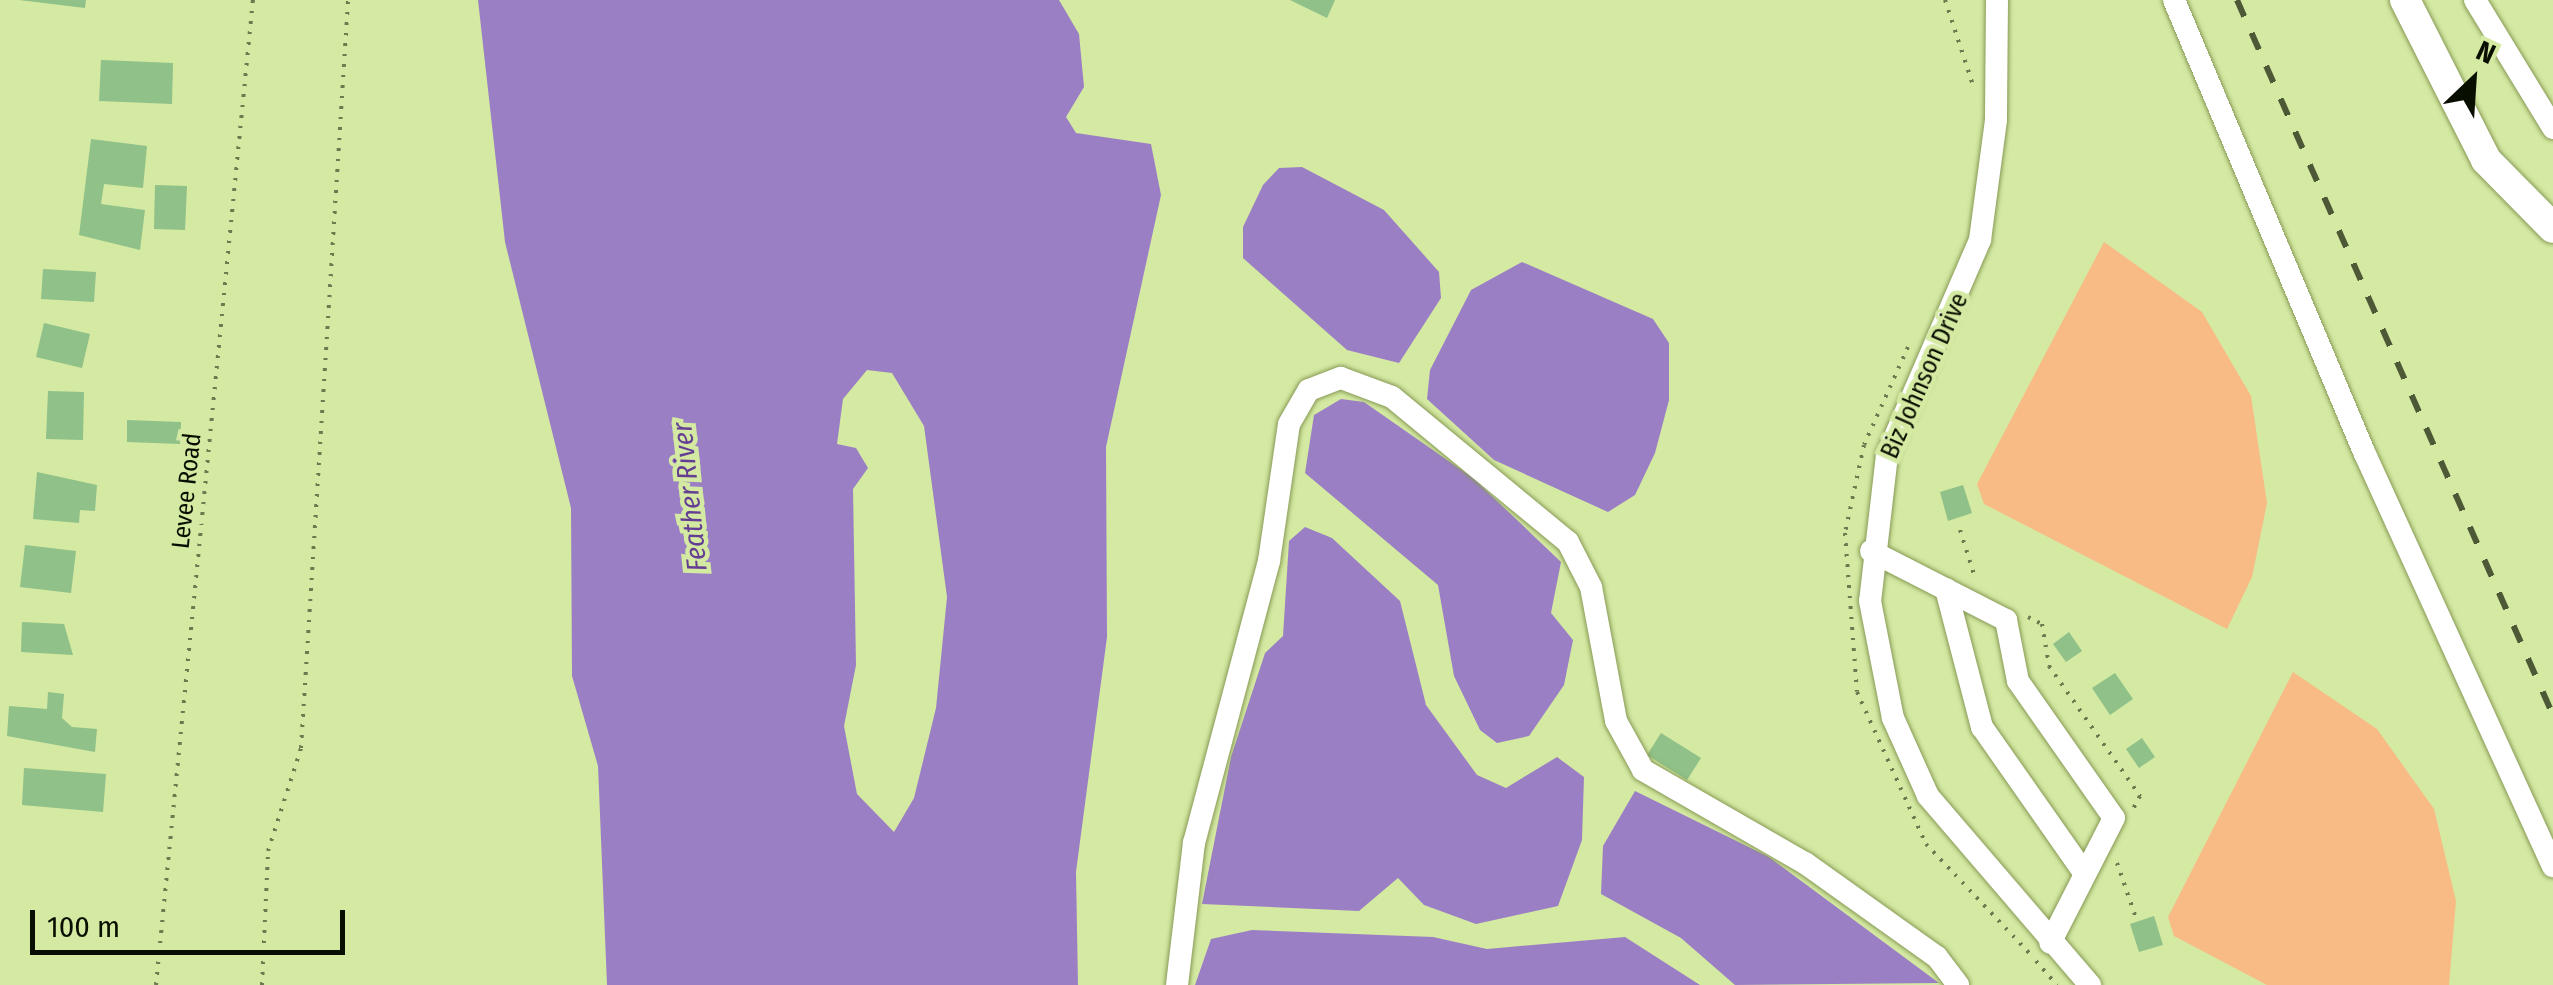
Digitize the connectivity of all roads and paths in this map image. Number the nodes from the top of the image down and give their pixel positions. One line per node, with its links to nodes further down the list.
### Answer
1 (253, 0): 17 (path, Levee Road)
2 (348, 0): 18 (path)
3 (1945, 0): 8 (path)
4 (1997, 0): 12 (street, Biz Johnson Drive)
5 (2174, 0): 14 (street)
6 (2404, 0): 10 (main road)
7 (2476, 0): 9 (street)
8 (1973, 92)
9 (2553, 128)
10 (2553, 228)
11 (1916, 331): 21 (path)
12 (1871, 551): 13 (street); 16 (street, Biz Johnson Drive)
13 (1946, 589): 15 (street); 15 (street)
14 (2553, 866)
15 (2085, 874): 16 (street)
16 (2050, 943): 22 (street, Biz Johnson Drive)
17 (156, 985)
18 (262, 985)
19 (1177, 985): 20 (street)
20 (1958, 985)
21 (2056, 985)
22 (2090, 985)

